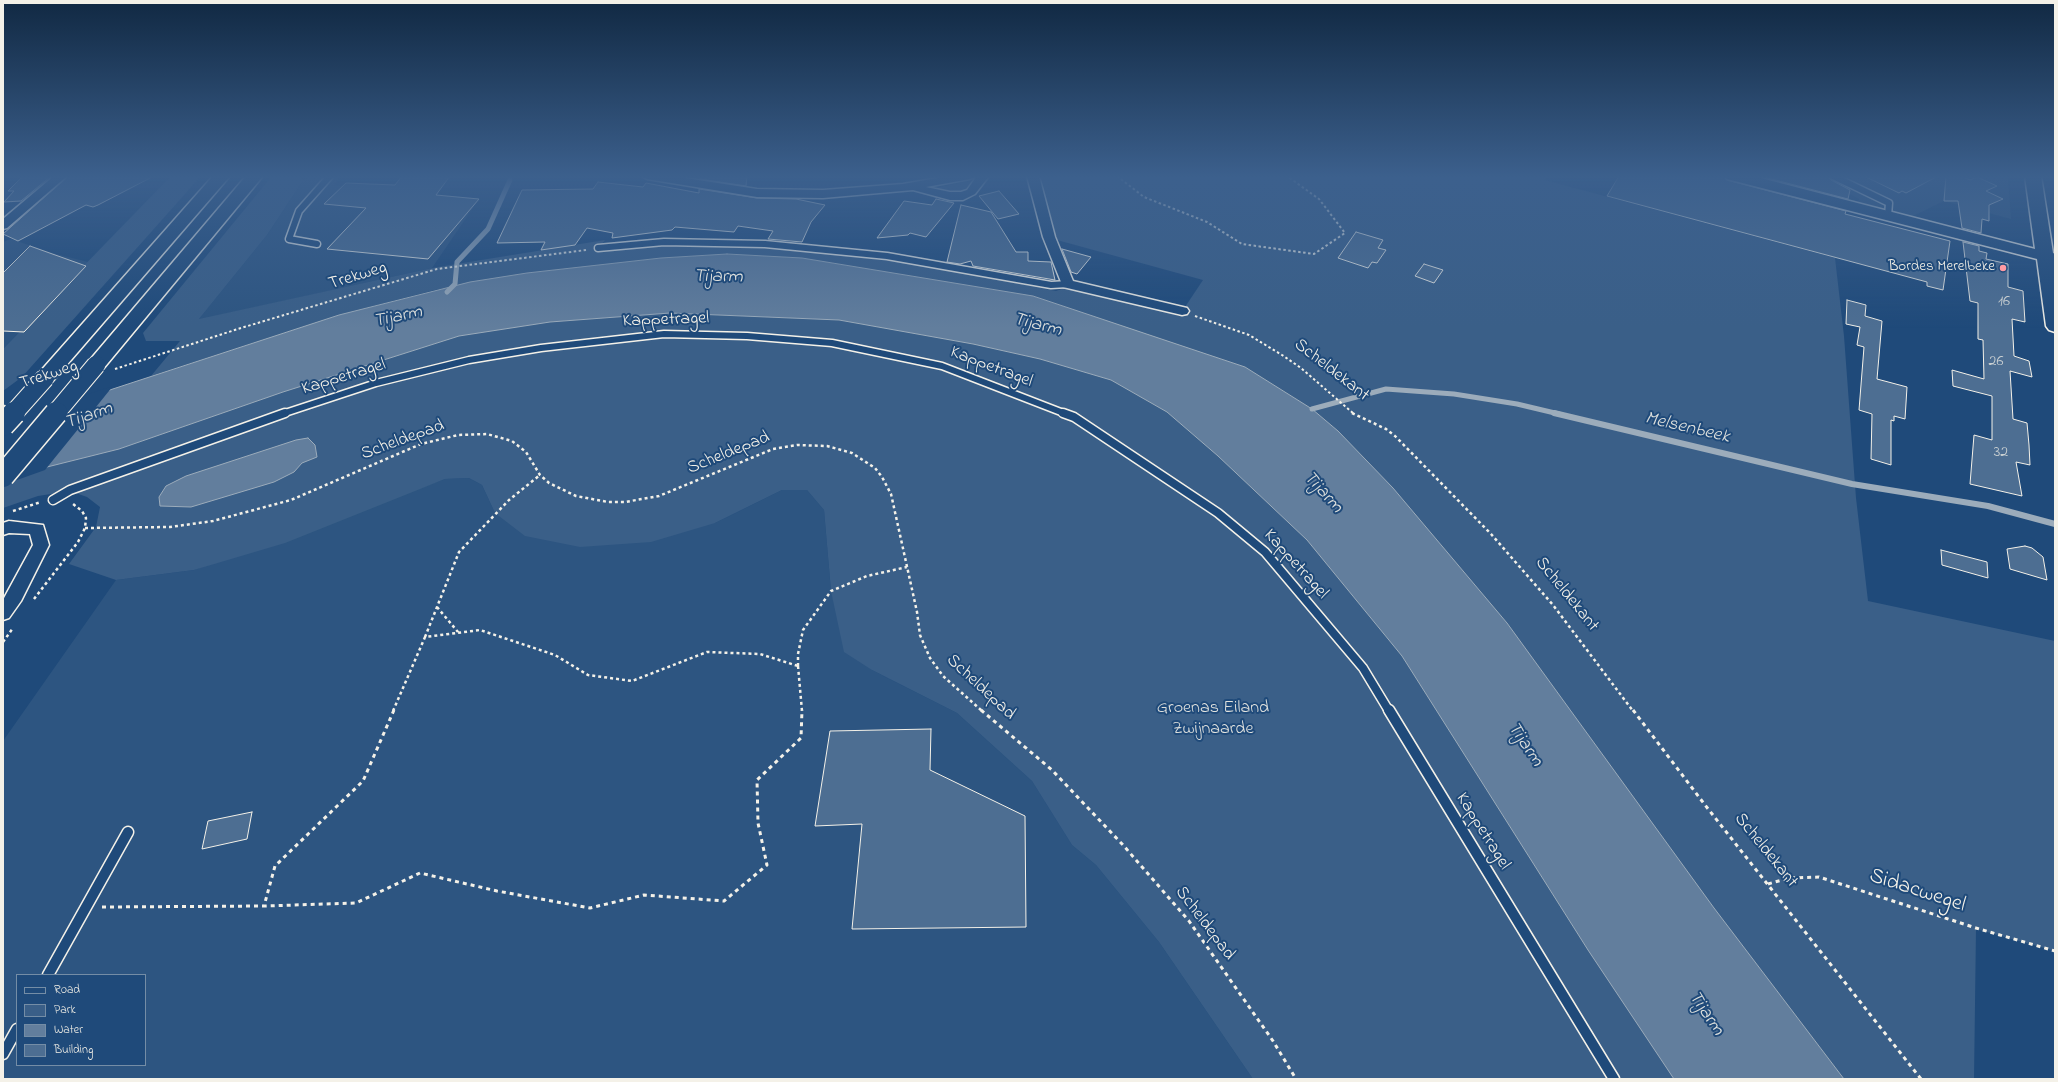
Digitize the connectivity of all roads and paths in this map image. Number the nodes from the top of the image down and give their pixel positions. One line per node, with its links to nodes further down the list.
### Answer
1 (178, 226): 16 (main road, bridge)
2 (216, 226): 15 (main road)
3 (293, 226): 9 (lane)
4 (1047, 226): 12 (street)
5 (1214, 226): 6 (path)
6 (1340, 226)
7 (1928, 226): 11 (main road)
8 (2043, 226): 11 (main road)
9 (317, 244)
10 (598, 248): 12 (lane); 15 (path, Trekweg)
11 (2050, 258): 14 (main road)
12 (1068, 284): 13 (street)
13 (1182, 311): 31 (path, Scheldekant)
14 (2055, 326)
15 (102, 368): 18 (main road, bridge)
16 (3, 425)
17 (540, 474): 21 (path, Scheldepad); 22 (path, Scheldepad); 23 (path)
18 (3, 476)
19 (53, 500): 39 (lane, Kappetragel)
20 (3, 529): 24 (street)
21 (907, 567): 29 (path); 38 (path, Scheldepad)
22 (30, 606)
23 (437, 607): 26 (path); 27 (path)
24 (3, 613)
25 (16, 624): 28 (path)
26 (459, 633): 27 (path); 29 (path)
27 (425, 637): 32 (path)
28 (3, 642)
29 (798, 666): 32 (path)
30 (128, 832): 33 (lane)
31 (1768, 884): 34 (path, Sidacwegel); 40 (path, Scheldekant)
32 (264, 906): 33 (path)
33 (86, 907): 35 (lane)
34 (2055, 951)
35 (49, 974)
36 (16, 1031): 37 (lane)
37 (3, 1054)
38 (1296, 1079)
39 (1614, 1079)
40 (1921, 1079)

